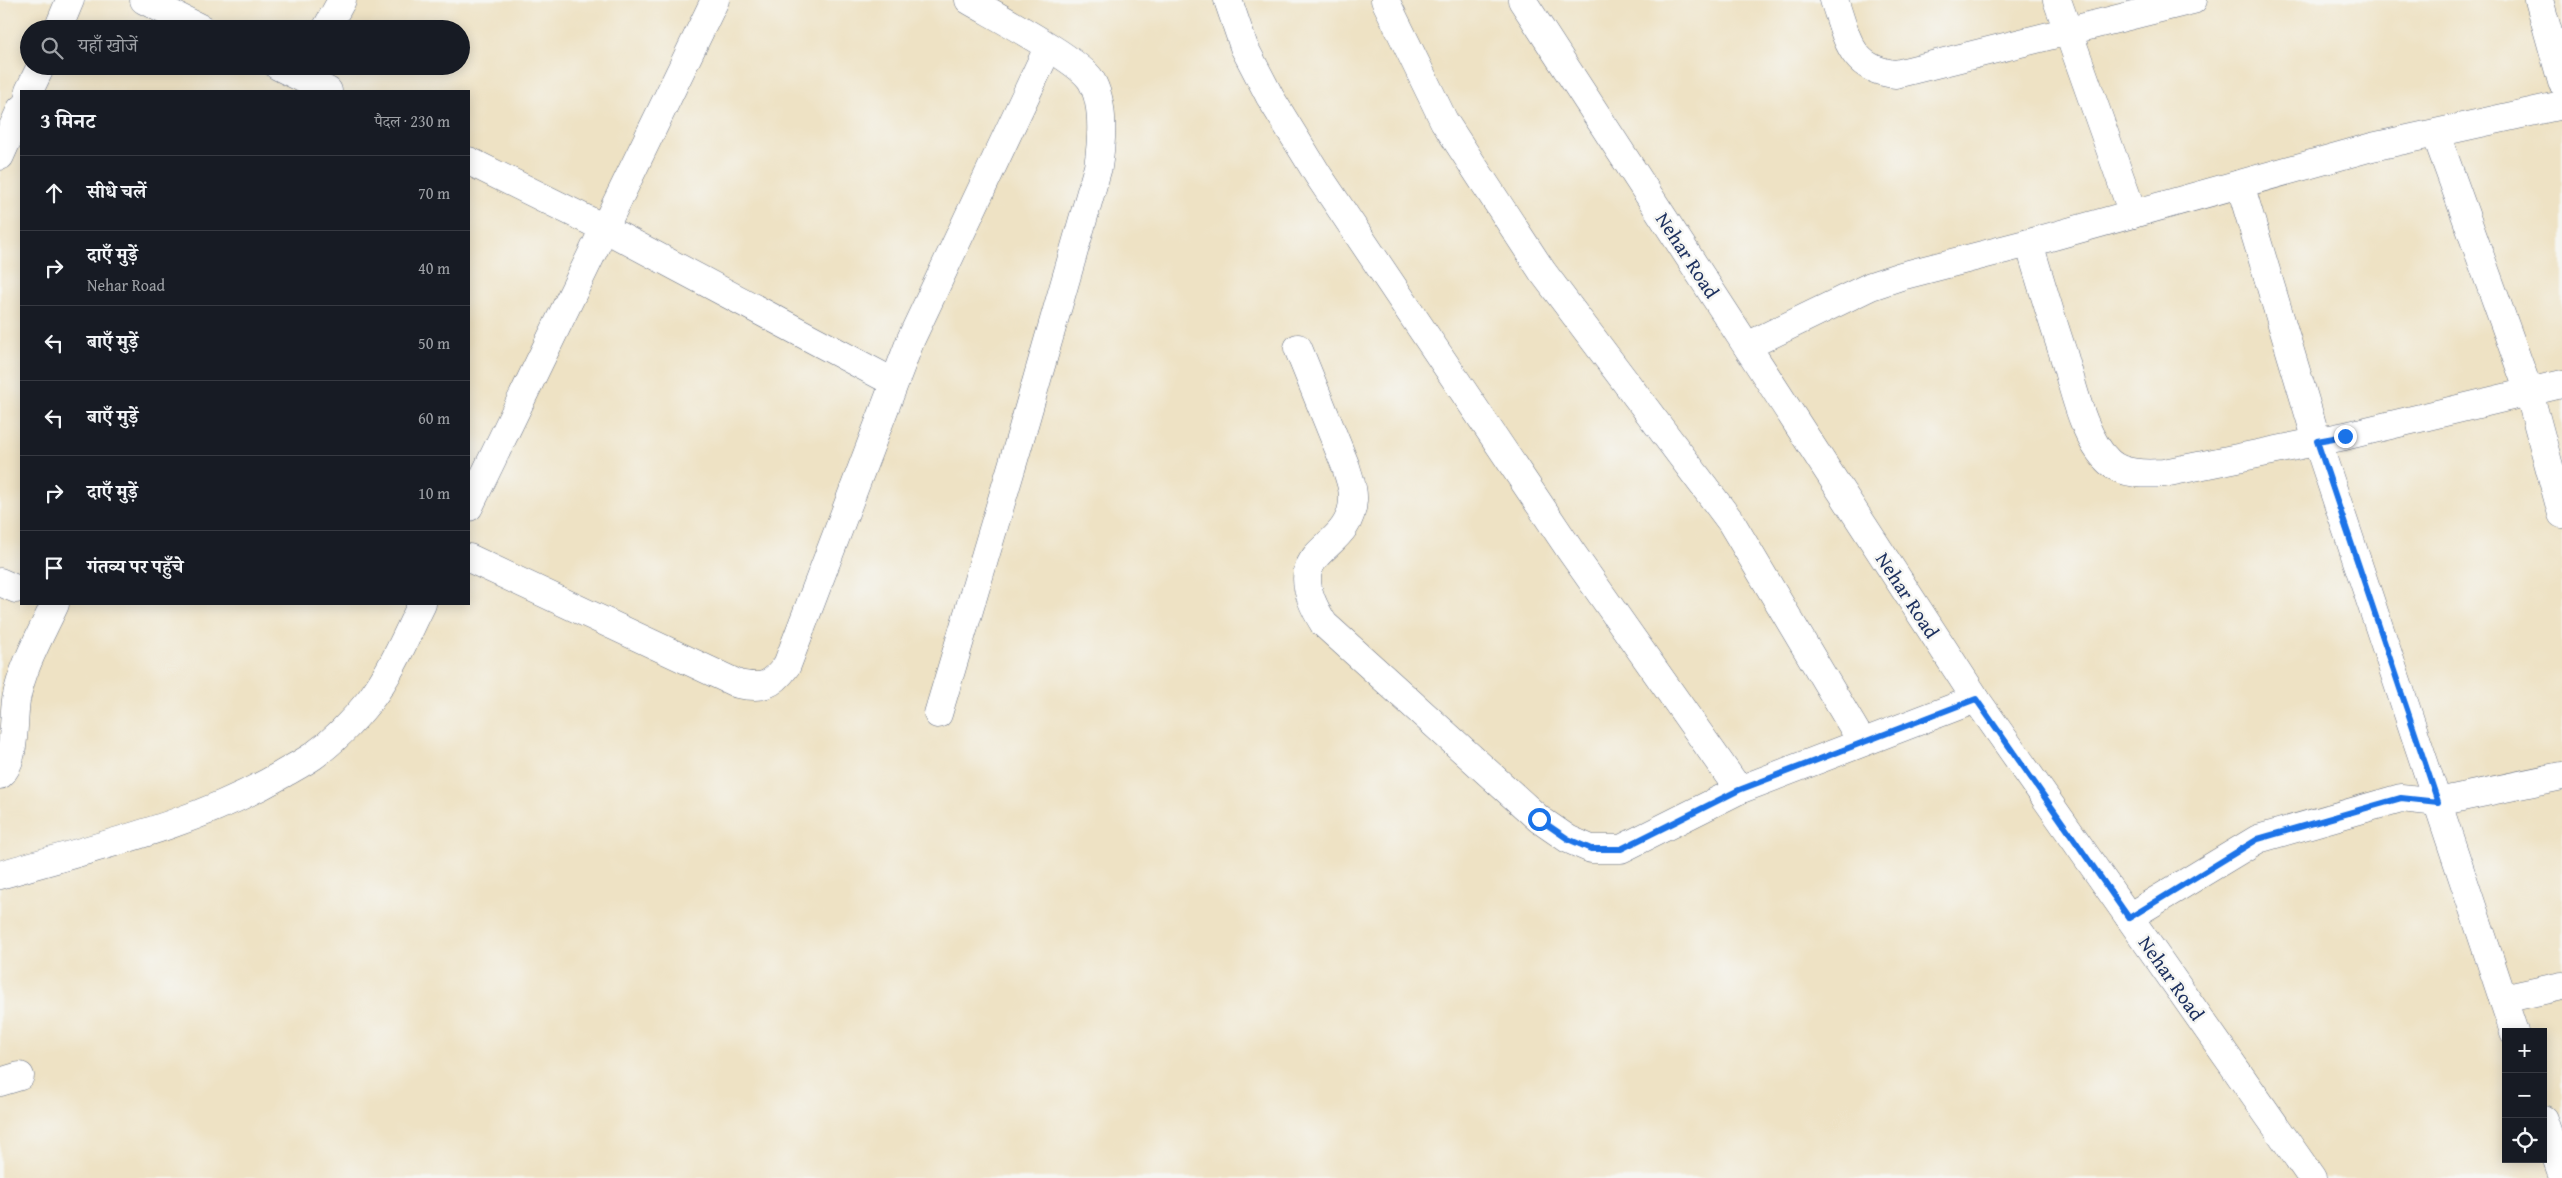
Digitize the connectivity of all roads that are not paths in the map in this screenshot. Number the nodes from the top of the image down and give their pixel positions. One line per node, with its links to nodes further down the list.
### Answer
1 (70, 0): 13 (street)
2 (144, 0): 14 (street)
3 (342, 0): 15 (street)
4 (715, 0): 30 (street)
5 (969, 0): 17 (street)
6 (1228, 0): 48 (street)
7 (1385, 0): 45 (street)
8 (1522, 0): 32 (street, Nehar Road)
9 (1834, 0): 16 (street)
10 (2057, 0): 16 (street)
11 (2193, 0): 16 (street)
12 (2538, 0): 20 (street)
13 (62, 20)
14 (184, 20)
15 (331, 20)
16 (2068, 29): 29 (street)
17 (1048, 48): 34 (street); 44 (street)
18 (37, 75): 21 (street)
19 (294, 75): 22 (street)
20 (2562, 82)
21 (29, 90)
22 (326, 90)
23 (2562, 105): 25 (street)
24 (20, 111): 26 (street)
25 (2436, 134): 28 (street); 36 (street)
26 (0, 156)
27 (470, 161): 30 (street)
28 (2240, 184): 29 (street); 37 (street)
29 (2133, 214): 31 (street)
30 (604, 228): 34 (street); 38 (street)
31 (2029, 243): 32 (street); 37 (street)
32 (1747, 346): 43 (street, Nehar Road)
33 (1298, 348): 48 (street)
34 (893, 382): 40 (street)
35 (2562, 384): 36 (street)
36 (2529, 392): 37 (street); 39 (street)
37 (2317, 441): 49 (street)
38 (470, 505)
39 (2562, 514)
40 (470, 558)
41 (55, 605): 46 (street)
42 (422, 605): 50 (street)
43 (1976, 699): 45 (street); 51 (street, Nehar Road)
44 (938, 714)
45 (1862, 742): 48 (street)
46 (0, 775)
47 (2562, 776): 49 (street)
48 (1739, 790)
49 (2438, 802): 51 (street); 53 (street)
50 (0, 875)
51 (2129, 918): 57 (street, Nehar Road)
52 (2562, 986): 53 (street)
53 (2503, 998): 54 (street)
54 (2513, 1028)
55 (2547, 1136): 56 (street)
56 (2556, 1174)
57 (2312, 1178)

